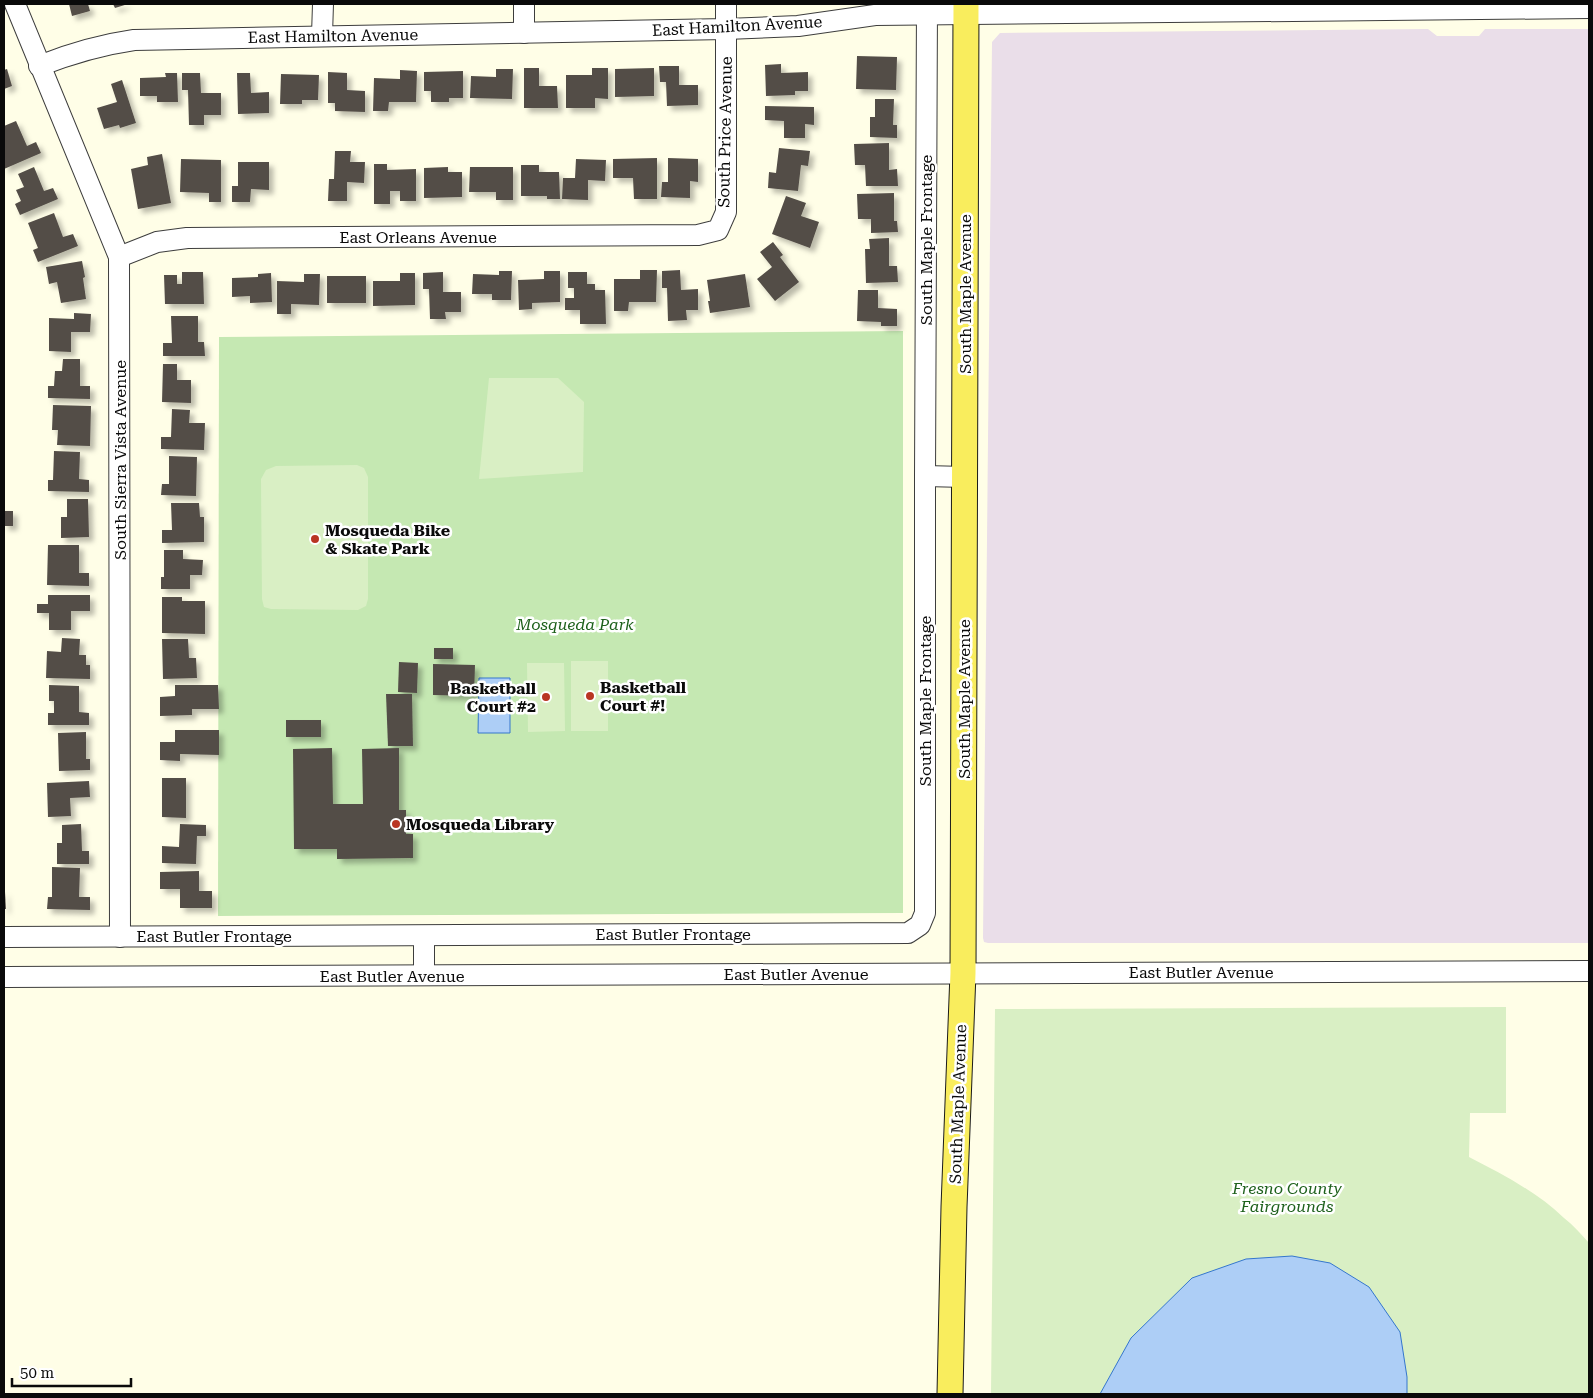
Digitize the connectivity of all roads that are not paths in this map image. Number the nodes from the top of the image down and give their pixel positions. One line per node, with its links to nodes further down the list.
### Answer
1 (15, 4): 11 (street, South Sierra Vista Avenue)
2 (322, 4): 10 (street)
3 (524, 4): 9 (street)
4 (726, 4): 8 (street, South Price Avenue)
5 (1589, 8): 7 (street, East Hamilton Avenue)
6 (927, 9): 7 (street, East Hamilton Avenue); 8 (street, East Hamilton Avenue); 14 (street, South Maple Frontage)
7 (966, 9): 15 (main road, South Maple Avenue)
8 (726, 29): 9 (street, East Hamilton Avenue); 12 (street, South Price Avenue)
9 (524, 33): 10 (street, East Hamilton Avenue)
10 (322, 35): 11 (street, East Hamilton Avenue)
11 (39, 66): 13 (street, South Sierra Vista Avenue)
12 (718, 230): 13 (street, East Orleans Avenue)
13 (120, 256): 19 (street, South Sierra Vista Avenue)
14 (925, 476): 15 (street); 16 (street, South Maple Frontage)
15 (964, 477): 21 (main road, South Maple Avenue)
16 (920, 926): 17 (street, East Butler Frontage)
17 (424, 936): 19 (street, East Butler Frontage); 22 (street)
18 (4, 937): 19 (street, East Butler Frontage)
19 (120, 937)
20 (1589, 971): 21 (street, East Butler Avenue)
21 (963, 973): 22 (street, East Butler Avenue); 24 (main road, South Maple Avenue)
22 (424, 975): 23 (street, East Butler Avenue)
23 (4, 977)
24 (950, 1394)

